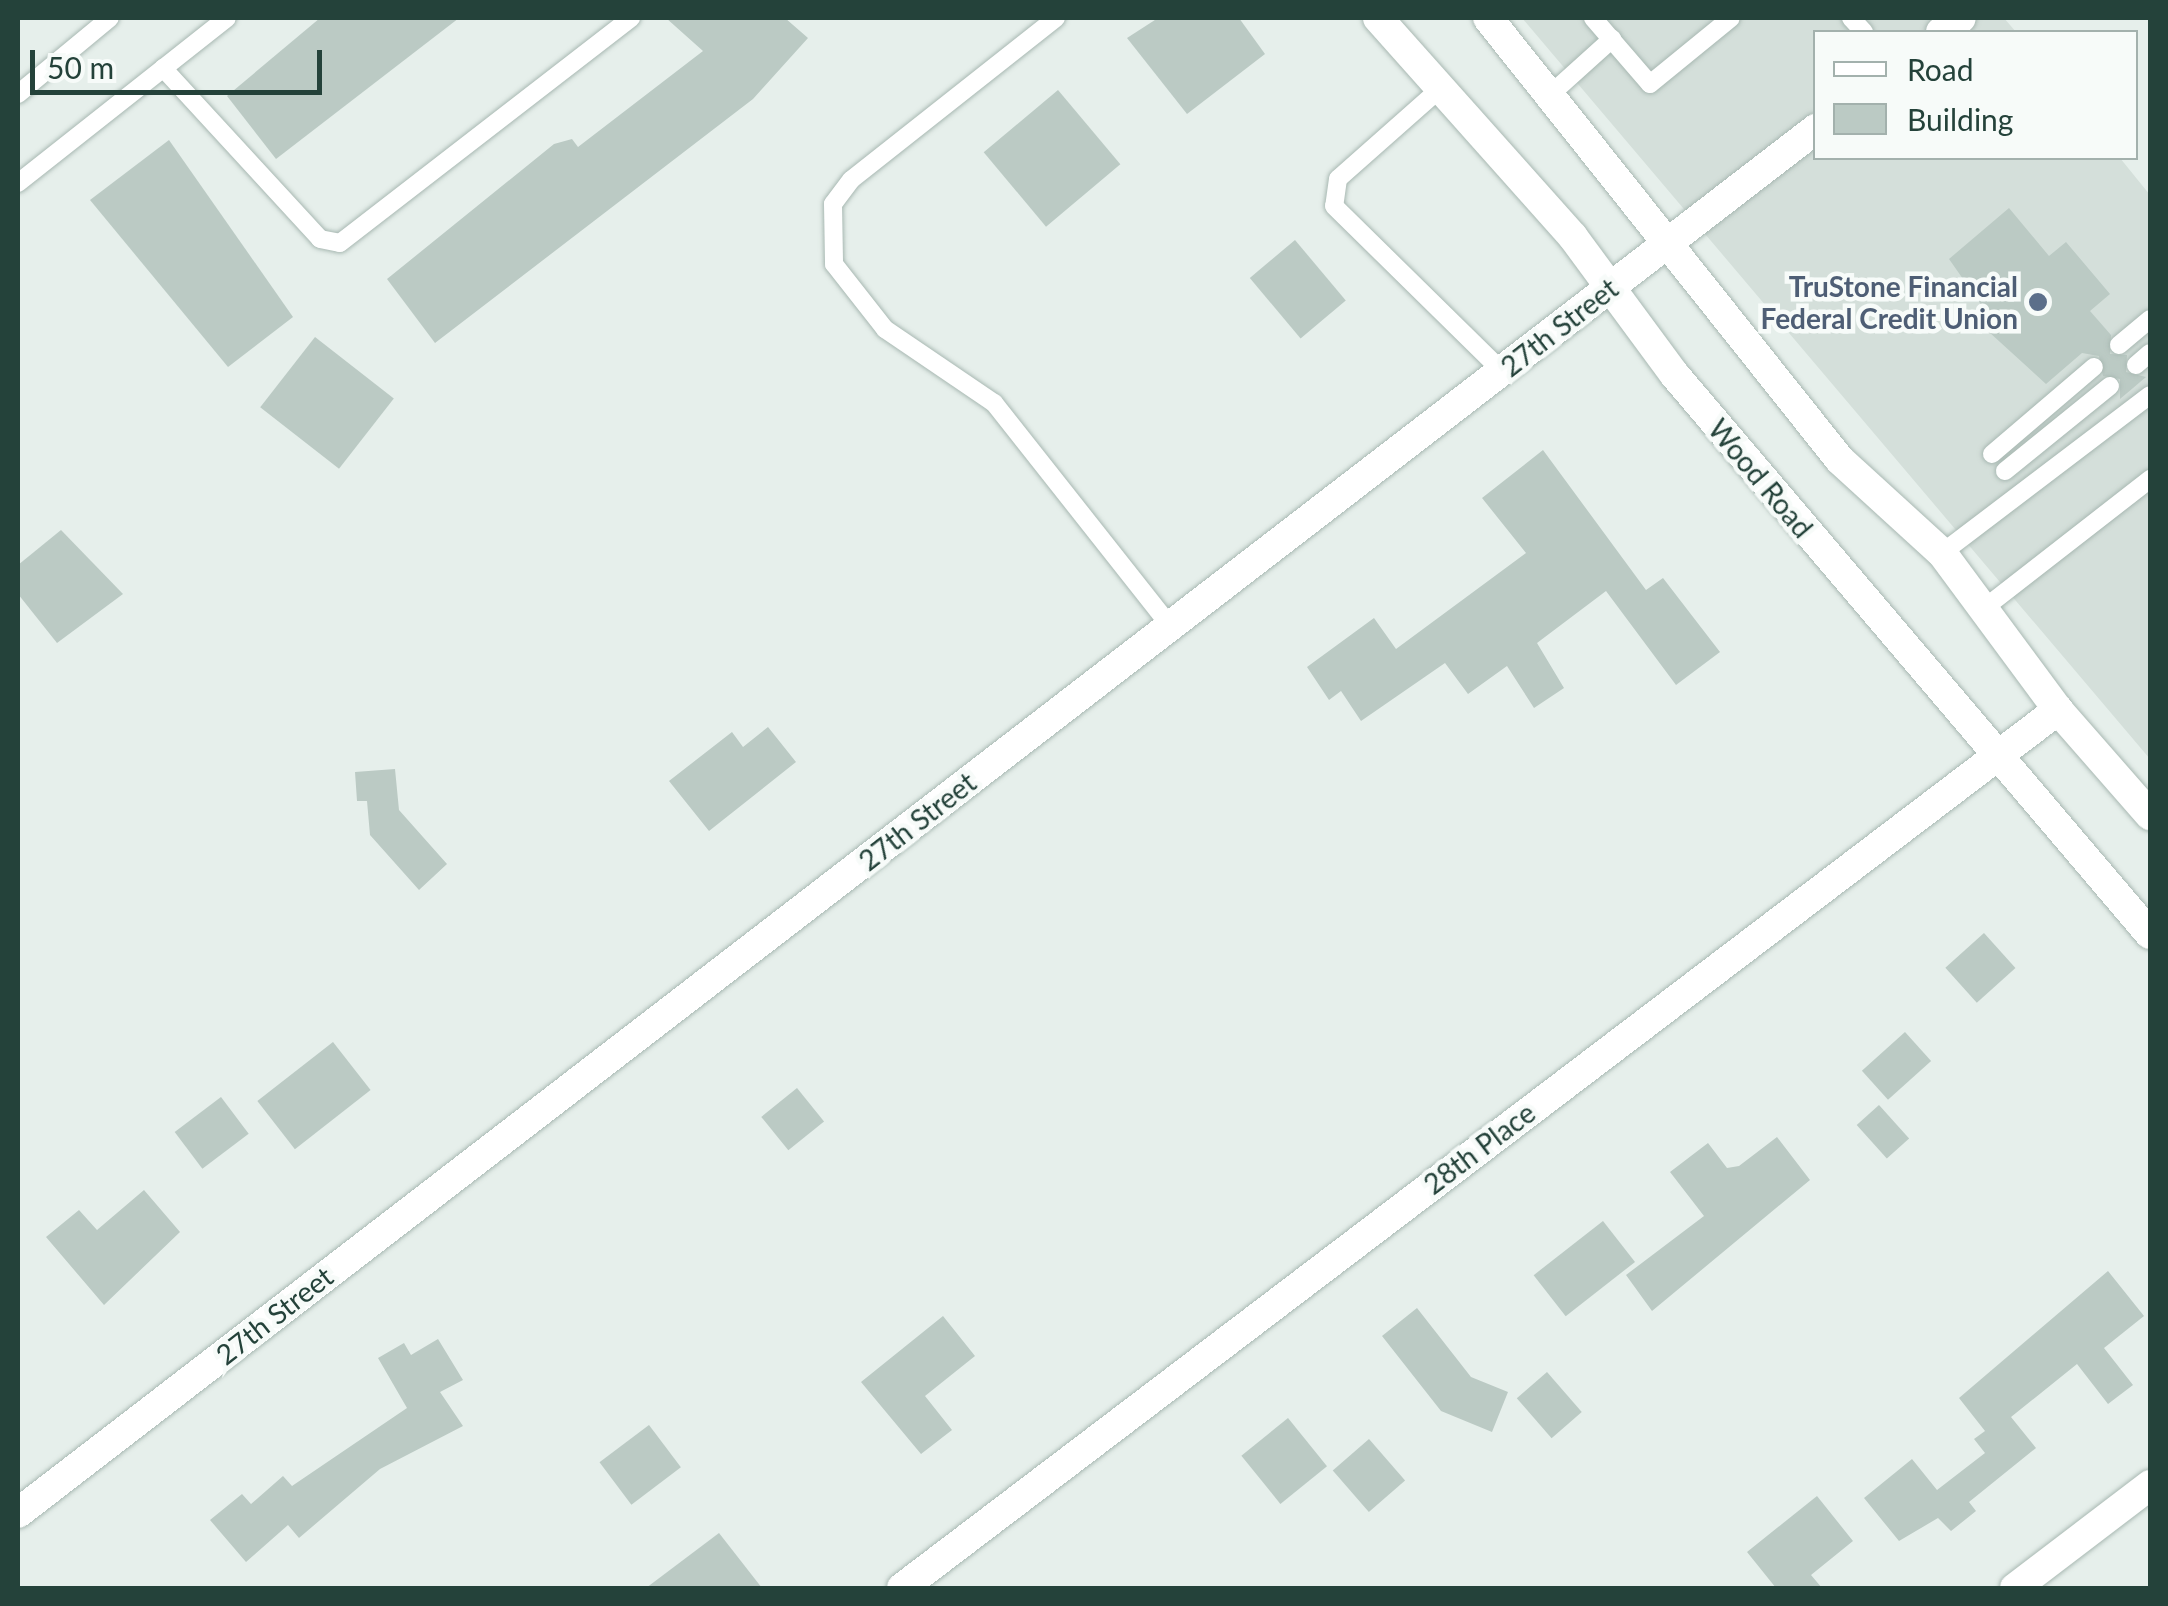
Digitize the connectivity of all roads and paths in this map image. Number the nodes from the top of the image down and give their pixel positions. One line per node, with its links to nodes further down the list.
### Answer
1 (110, 18): 14 (lane)
2 (227, 18): 9 (lane)
3 (631, 18): 11 (lane)
4 (1056, 18): 30 (lane)
5 (1378, 18): 12 (street, Wood Road)
6 (1488, 18): 13 (street)
7 (1593, 18): 10 (lane)
8 (1731, 18): 10 (lane)
9 (208, 24): 11 (lane)
10 (1612, 39): 13 (lane)
11 (162, 68): 16 (lane)
12 (1442, 86): 18 (street, Wood Road); 22 (lane)
13 (1552, 93): 17 (street)
14 (18, 94)
15 (1813, 131): 17 (street, 27th Street)
16 (18, 183)
17 (1667, 242): 18 (street, 27th Street); 28 (street)
18 (1611, 286): 22 (street, 27th Street); 32 (street, Wood Road)
19 (2150, 319): 20 (lane)
20 (2119, 345)
21 (2094, 367): 25 (lane)
22 (1502, 371): 30 (street, 27th Street)
23 (2110, 386): 26 (lane)
24 (2150, 395): 28 (lane)
25 (1992, 454)
26 (2005, 471)
27 (2150, 480): 29 (lane)
28 (1942, 553): 29 (street)
29 (1987, 606): 31 (street)
30 (1170, 626): 36 (street, 27th Street)
31 (2058, 710): 32 (street, 28th Place); 33 (street)
32 (1994, 754): 34 (street, Wood Road); 37 (street, 28th Place)
33 (2150, 815)
34 (2147, 925)
35 (2150, 1485): 38 (street)
36 (18, 1513)
37 (902, 1588)
38 (2015, 1588)

